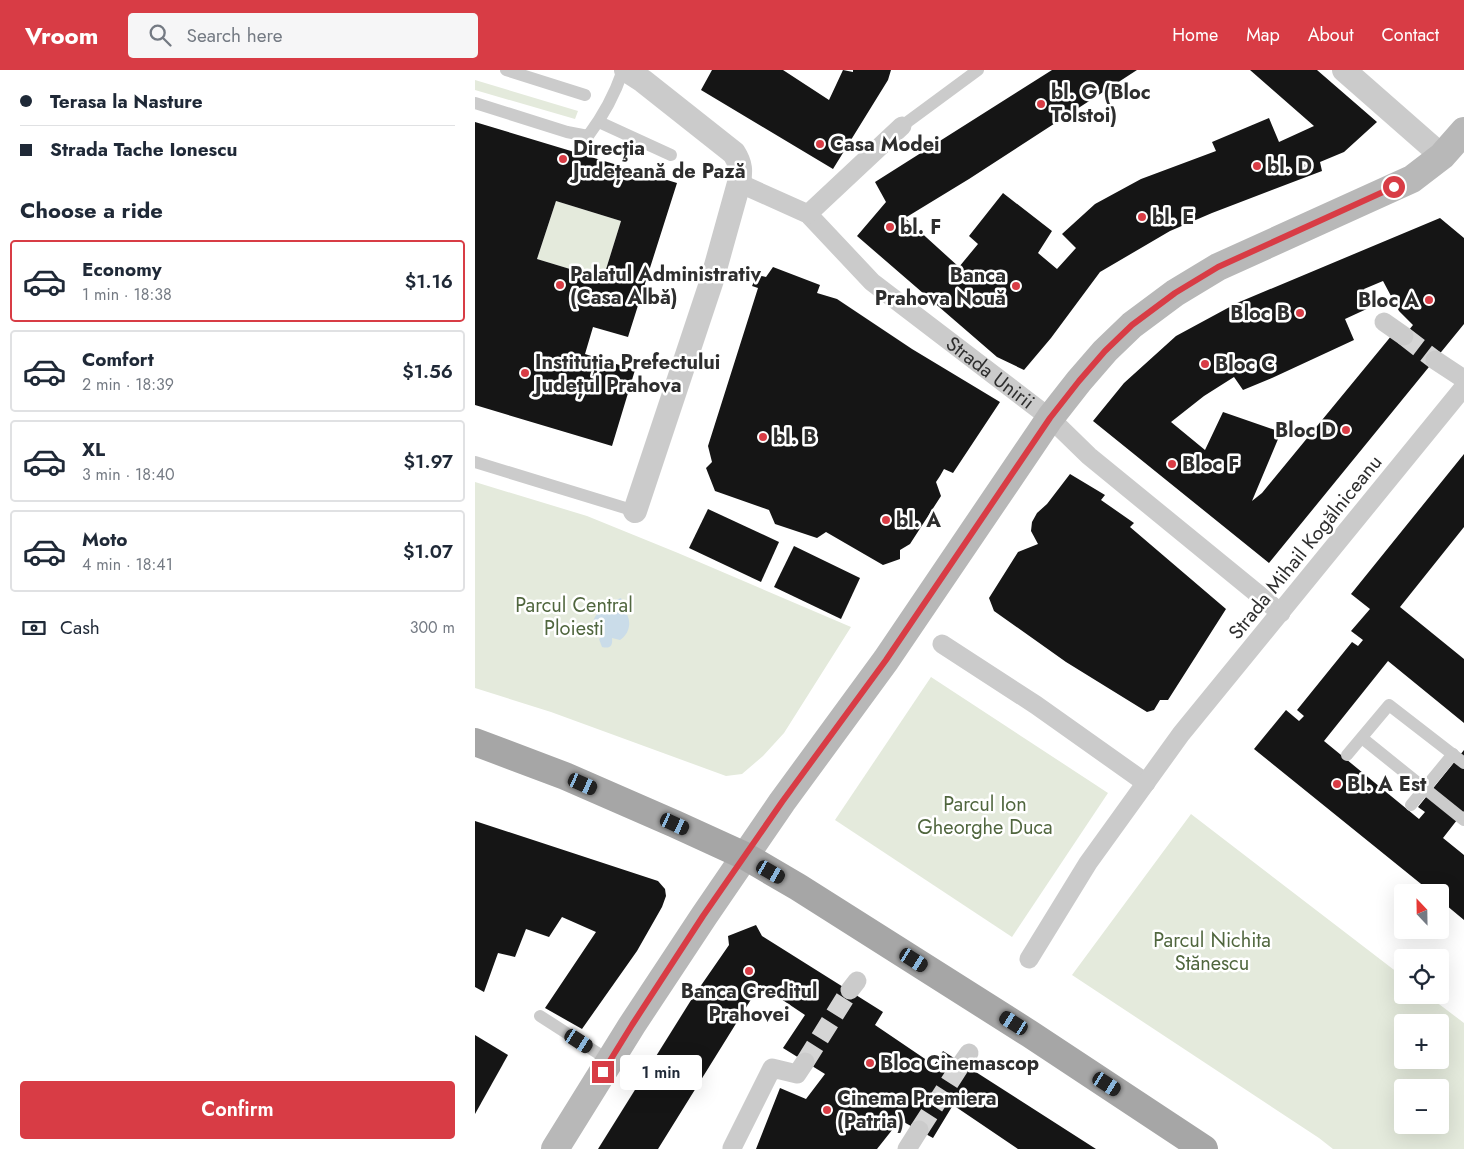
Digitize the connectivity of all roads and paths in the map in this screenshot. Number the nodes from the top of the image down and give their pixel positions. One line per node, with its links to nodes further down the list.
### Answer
1 (507, 70): 5 (lane)
2 (978, 70): 8 (lane)
3 (1344, 70): 11 (street)
4 (635, 73): 7 (lane); 12 (street)
5 (585, 95)
6 (475, 103): 7 (lane)
7 (599, 122): 10 (lane)
8 (902, 126): 13 (street)
9 (1464, 131): 11 (main road)
10 (671, 155)
11 (1442, 156): 19 (main road)
12 (739, 183): 13 (street, Strada Unirii); 21 (street)
13 (808, 214): 19 (street, Strada Unirii)
14 (1384, 322): 15 (street)
15 (1404, 336)
16 (1435, 360): 17 (street)
17 (1464, 379)
18 (1464, 386): 22 (street, Strada Mihail Kogălniceanu)
19 (1050, 418): 22 (street, Strada Unirii); 33 (main road)
20 (475, 462): 21 (lane)
21 (635, 511)
22 (1281, 613): 29 (street, Strada Mihail Kogălniceanu)
23 (942, 644): 29 (street)
24 (1362, 738): 26 (lane); 27 (lane); 30 (lane)
25 (475, 742): 33 (main road)
26 (1347, 754)
27 (1453, 754): 28 (lane); 30 (lane)
28 (1464, 763)
29 (1146, 782): 34 (street, Strada Mihail Kogălniceanu)
30 (1425, 789): 31 (lane); 32 (lane)
31 (1411, 805)
32 (1464, 820)
33 (745, 856): 36 (main road); 42 (main road)
34 (1029, 959)
35 (540, 1016): 36 (lane)
36 (610, 1061): 40 (main road)
37 (805, 1062): 39 (street)
38 (919, 1130): 41 (street)
39 (731, 1148)
40 (555, 1149)
41 (907, 1149)
42 (1204, 1149)

